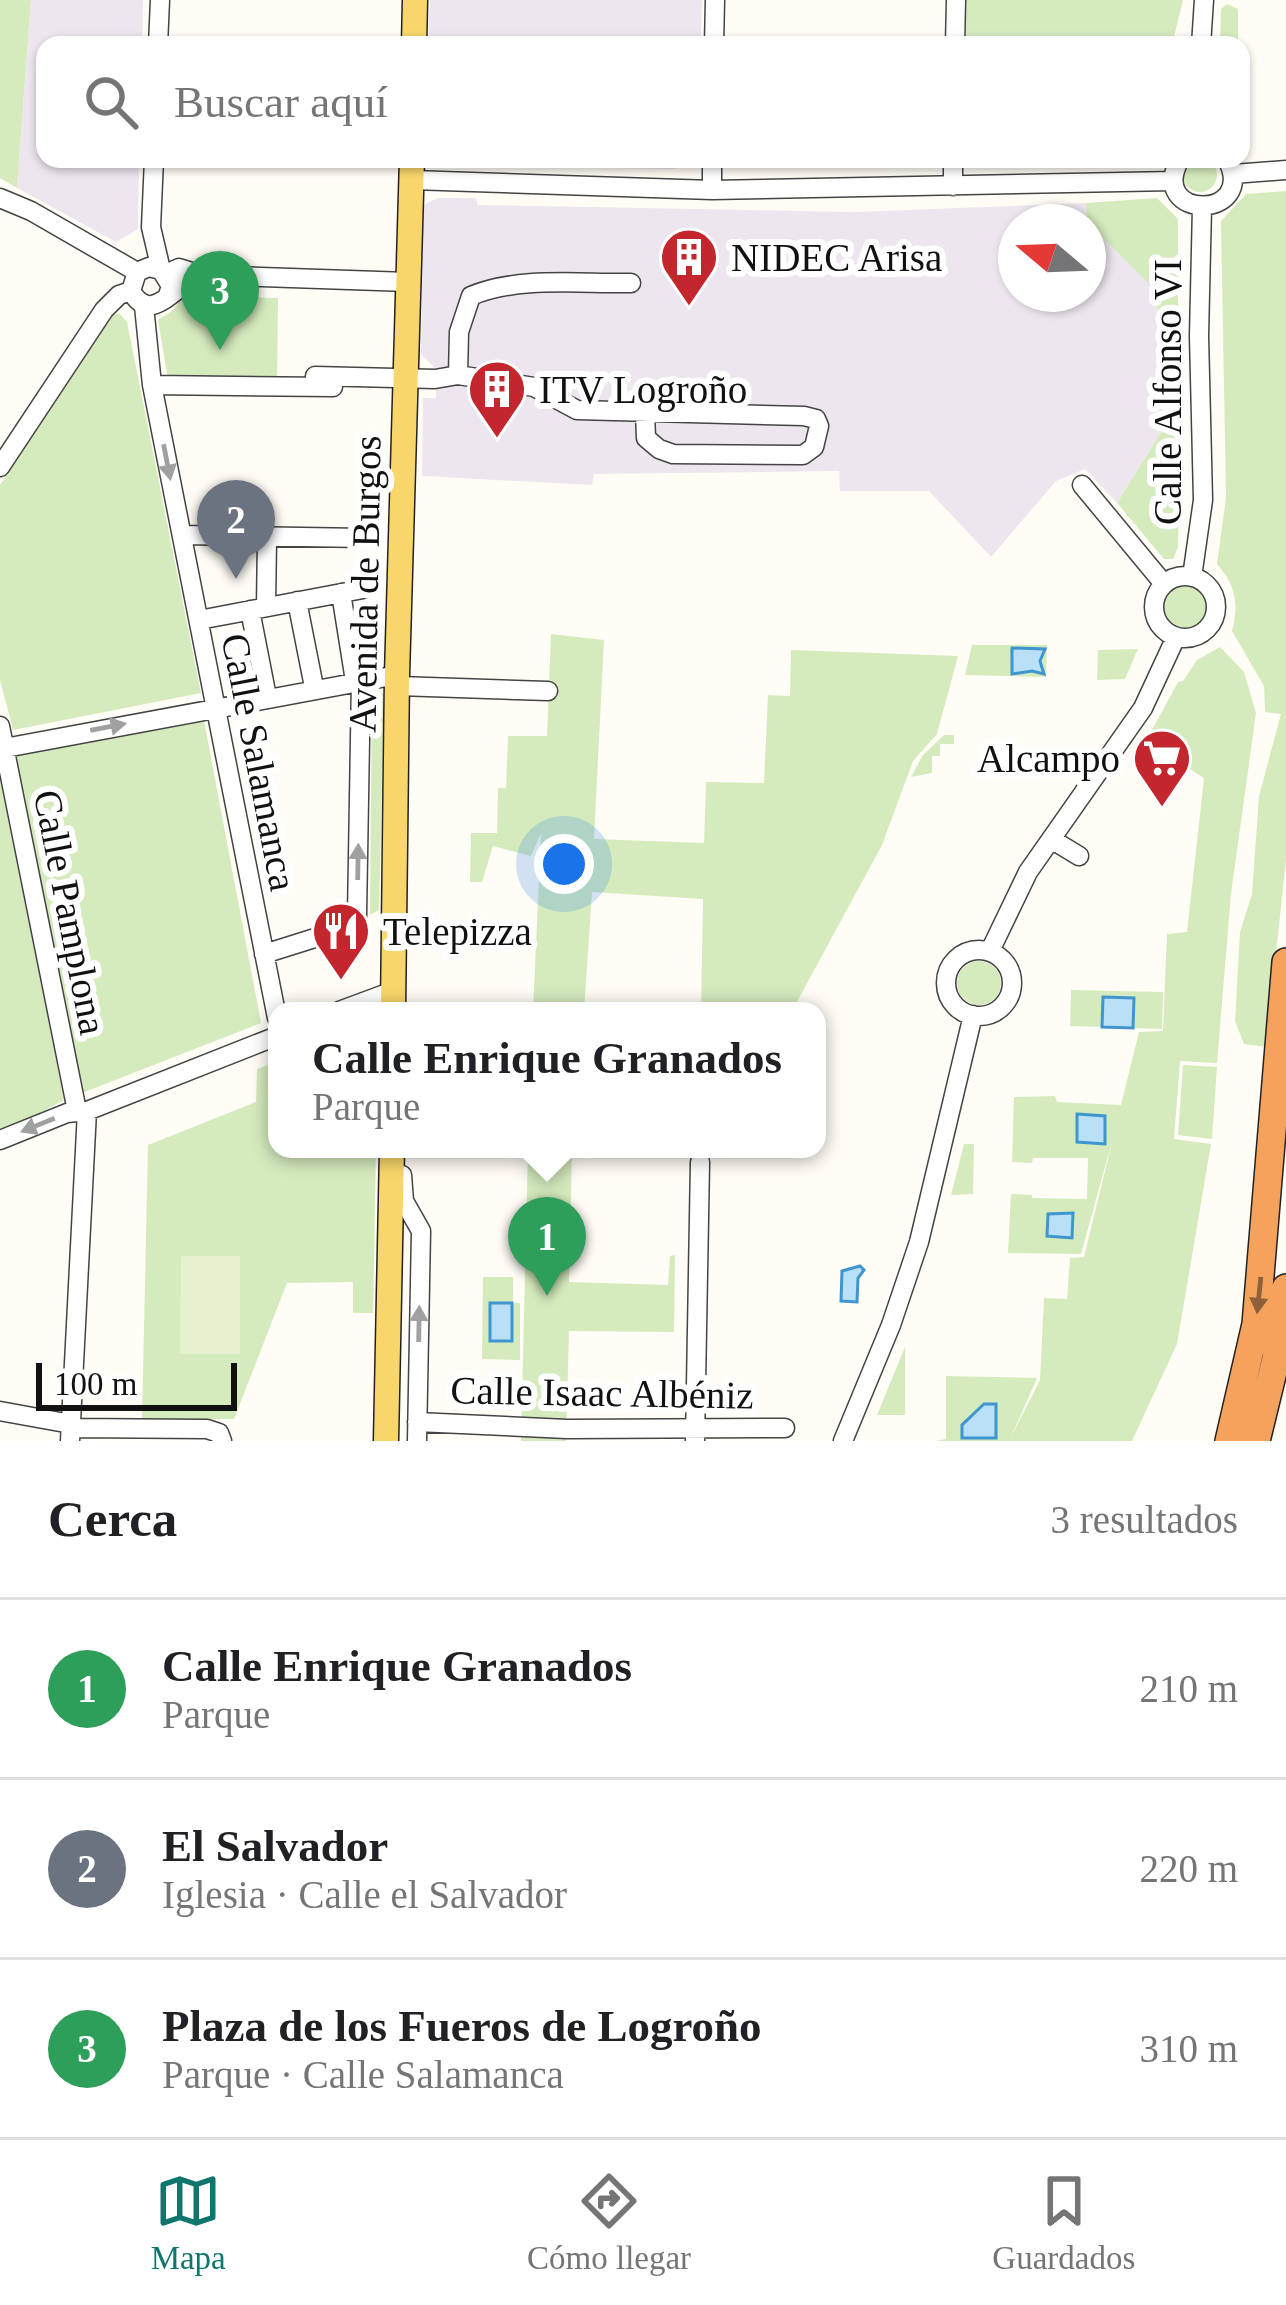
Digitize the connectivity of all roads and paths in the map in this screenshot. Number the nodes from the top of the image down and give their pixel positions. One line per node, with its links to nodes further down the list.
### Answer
1 (160, 0): 6 (street)
2 (415, 0): 7 (main road)
3 (715, 0): 8 (street)
4 (956, 0): 9 (street)
5 (1204, 0): 10 (street)
6 (158, 36)
7 (414, 36)
8 (714, 36)
9 (956, 36)
10 (1202, 36)
11 (1250, 167): 18 (street)
12 (154, 168): 29 (street, Calle Salamanca)
13 (712, 168): 22 (street)
14 (953, 168): 20 (street)
15 (1177, 168): 19 (street)
16 (1230, 168): 24 (street)
17 (412, 170): 22 (street); 27 (main road, Avenida de Burgos)
18 (1286, 170)
19 (1173, 181): 20 (street); 24 (street)
20 (952, 186): 22 (street)
21 (0, 188): 25 (street)
22 (712, 190)
23 (0, 198): 25 (street)
24 (1202, 207): 40 (street, Calle Alfonso VI)
25 (31, 211): 29 (street)
26 (202, 275): 27 (street); 29 (street); 29 (street)
27 (408, 282): 32 (main road, Avenida de Burgos)
28 (631, 283): 30 (street)
29 (144, 284): 33 (street, Calle Salamanca); 35 (street)
30 (458, 375): 32 (street); 34 (street)
31 (315, 376): 32 (street)
32 (394, 382): 33 (street); 49 (main road, Avenida de Burgos)
33 (152, 385): 37 (street, Calle Salamanca, one-way to 37)
34 (645, 412): 34 (street)
35 (0, 467)
36 (1082, 485): 41 (street)
37 (182, 536): 38 (street); 46 (street, Calle Salamanca)
38 (271, 538): 39 (street); 45 (street)
39 (365, 538)
40 (1192, 577): 41 (street); 47 (street)
41 (1164, 584): 47 (street)
42 (364, 589): 43 (street)
43 (341, 593): 44 (street); 48 (street)
44 (297, 601): 45 (street); 50 (street)
45 (258, 609): 46 (street); 52 (street)
46 (199, 620): 53 (street, Calle Salamanca)
47 (1176, 637): 56 (street)
48 (358, 680): 49 (street); 50 (street); 59 (street, one-way to 48)
49 (398, 680): 51 (street); 62 (main road, Avenida de Burgos)
50 (314, 687): 52 (street)
51 (548, 691)
52 (267, 697): 53 (street)
53 (217, 708): 55 (street, one-way to 53); 59 (street, Calle Salamanca)
54 (0, 726): 55 (street, Calle Pamplona)
55 (2, 748): 65 (street, Calle Pamplona)
56 (1051, 839): 57 (street); 58 (street)
57 (1079, 856)
58 (990, 951): 63 (street); 63 (street)
59 (264, 954): 61 (street, Calle Salamanca)
60 (1286, 962): 79 (highway, one-way to 79)
61 (274, 1002)
62 (393, 1002)
63 (973, 1015): 78 (street)
64 (268, 1039): 65 (street)
65 (82, 1111): 66 (street, one-way to 66); 73 (street, Calle Pamplona)
66 (0, 1140)
67 (393, 1158): 77 (main road)
68 (398, 1158): 74 (street, one-way to 68)
69 (700, 1162): 75 (street)
70 (1286, 1288): 80 (highway)
71 (0, 1411): 73 (street)
72 (785, 1428): 75 (street, Calle Isaac Albéniz)
73 (71, 1431): 76 (street)
74 (417, 1431): 75 (street, Calle Isaac Albéniz)
75 (695, 1434)
76 (223, 1441)
77 (386, 1441)
78 (843, 1441)
79 (1229, 1441)
80 (1256, 1441)

